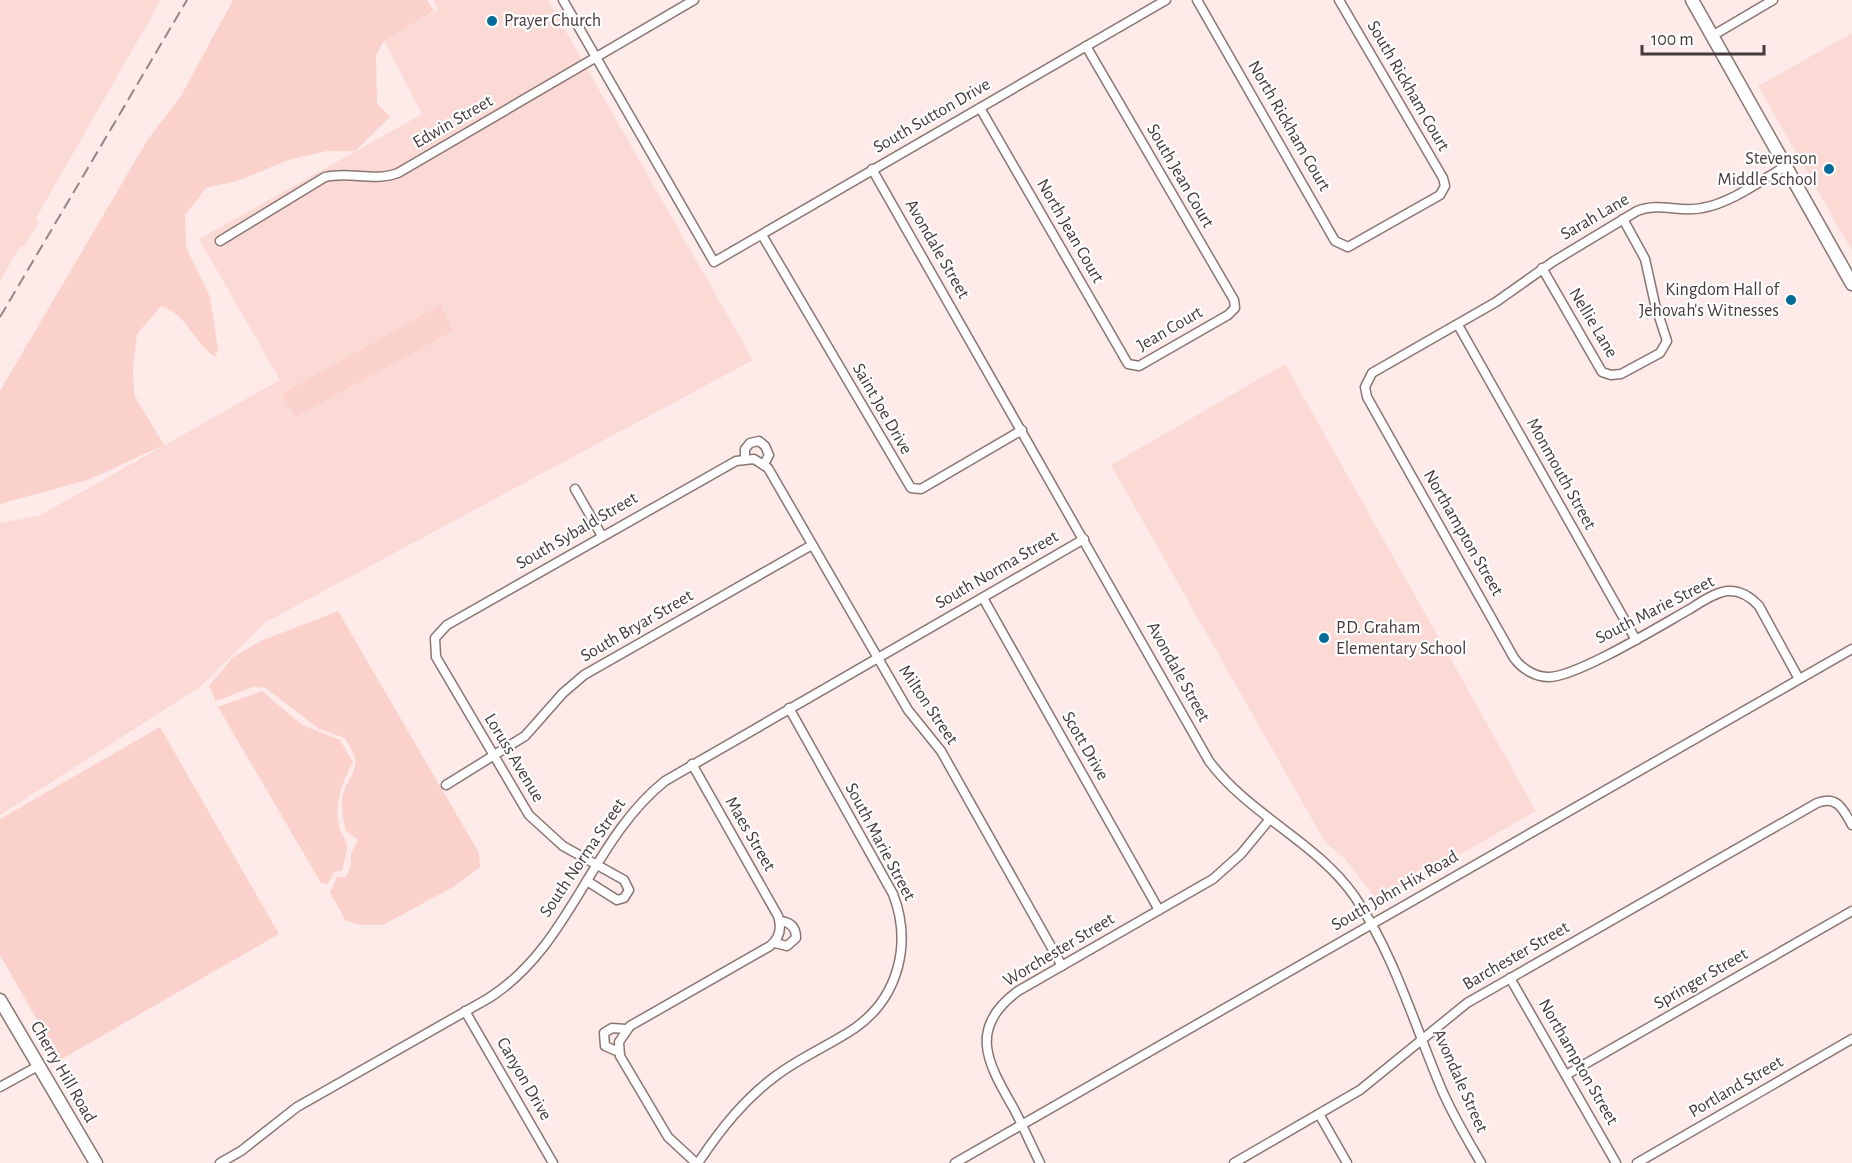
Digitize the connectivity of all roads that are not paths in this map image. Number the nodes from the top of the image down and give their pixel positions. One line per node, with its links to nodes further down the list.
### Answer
1 (563, 0): 10 (street)
2 (694, 0): 10 (street, Edwin Street)
3 (1166, 0): 9 (street, South Sutton Drive)
4 (1197, 0): 14 (street, North Rickham Court)
5 (1339, 0): 14 (street, South Rickham Court)
6 (1692, 0): 8 (street)
7 (1773, 0): 8 (street)
8 (1712, 36): 12 (street)
9 (1086, 46): 11 (street, South Sutton Drive); 20 (street, South Jean Court)
10 (596, 57): 16 (street, South Sutton Drive); 17 (street, Edwin Street)
11 (980, 108): 13 (street, South Sutton Drive); 22 (street, North Jean Court)
12 (1786, 166): 15 (street, Sarah Lane); 19 (street)
13 (872, 169): 16 (street, South Sutton Drive); 23 (street, Avondale Street)
14 (1444, 189)
15 (1623, 219): 18 (street, Sarah Lane); 18 (street, Nellie Lane)
16 (762, 235): 23 (street, Saint Joe Drive)
17 (220, 241)
18 (1542, 268): 21 (street, Sarah Lane)
19 (1852, 284)
20 (1221, 319): 22 (street, Jean Court)
21 (1458, 325): 32 (street, Monmouth Street); 36 (street, Northampton Street)
22 (1136, 367)
23 (1022, 430): 29 (street, Avondale Street)
24 (759, 441): 25 (street, South Sybald Street); 26 (street, Milton Street)
25 (749, 458): 26 (street); 28 (street, South Sybald Street)
26 (765, 464): 30 (street, Milton Street)
27 (575, 489): 28 (street)
28 (602, 536): 33 (street, South Sybald Street)
29 (1084, 539): 31 (street, South Norma Street); 42 (street, Avondale Street)
30 (812, 544): 35 (street, Milton Street); 39 (street, South Bryar Street)
31 (983, 598): 35 (street, South Norma Street); 46 (street, Scott Drive)
32 (1636, 640): 36 (street, South Marie Street); 37 (street, South Marie Street)
33 (433, 642): 39 (street, Loruss Avenue)
34 (1852, 649): 37 (street, South John Hix Road)
35 (878, 658): 38 (street, South Norma Street); 51 (street, Milton Street)
36 (1554, 677)
37 (1800, 679): 49 (street, South John Hix Road)
38 (789, 708): 40 (street, South Norma Street); 68 (street, South Marie Street)
39 (494, 758): 41 (street, South Bryar Street); 44 (street, Loruss Avenue)
40 (692, 764): 44 (street, South Norma Street); 48 (street, Maes Street)
41 (446, 785)
42 (1269, 820): 46 (street, Worchester Street); 49 (street, Avondale Street)
43 (1852, 825): 52 (street, Barchester Street)
44 (597, 864): 45 (street, South Norma Street); 45 (street, Loruss Avenue)
45 (587, 881): 54 (street, South Norma Street)
46 (1159, 910): 51 (street, Worchester Street)
47 (1852, 911): 60 (street, Springer Street)
48 (780, 921): 50 (street); 50 (street, Maes Street)
49 (1371, 923): 57 (street, Avondale Street); 63 (street, South John Hix Road)
50 (775, 943): 55 (street, Maes Street)
51 (1062, 966): 63 (street, Worchester Street)
52 (1510, 978): 57 (street, Barchester Street); 60 (street, Northampton Street)
53 (0, 1000): 59 (street, Cherry Hill Road)
54 (465, 1011): 64 (street, South Norma Street); 67 (street, Canyon Drive)
55 (626, 1029): 58 (street); 58 (street, Maes Street)
56 (1852, 1039): 75 (street, Portland Street)
57 (1422, 1040): 62 (street, Barchester Street); 73 (street, Avondale Street)
58 (619, 1052): 68 (street, Maes Street)
59 (38, 1066): 61 (street); 65 (street, Cherry Hill Road)
60 (1566, 1075): 74 (street, Northampton Street)
61 (0, 1087)
62 (1319, 1114): 71 (street, Barchester Street); 72 (street)
63 (1020, 1125): 69 (street, South John Hix Road); 70 (street, Worchester Street)
64 (234, 1160): 66 (street, South Norma Street)
65 (96, 1163)
66 (220, 1163)
67 (553, 1163)
68 (697, 1163)
69 (955, 1163)
70 (1040, 1163)
71 (1234, 1163)
72 (1347, 1163)
73 (1481, 1163)
74 (1616, 1163)
75 (1637, 1163)

